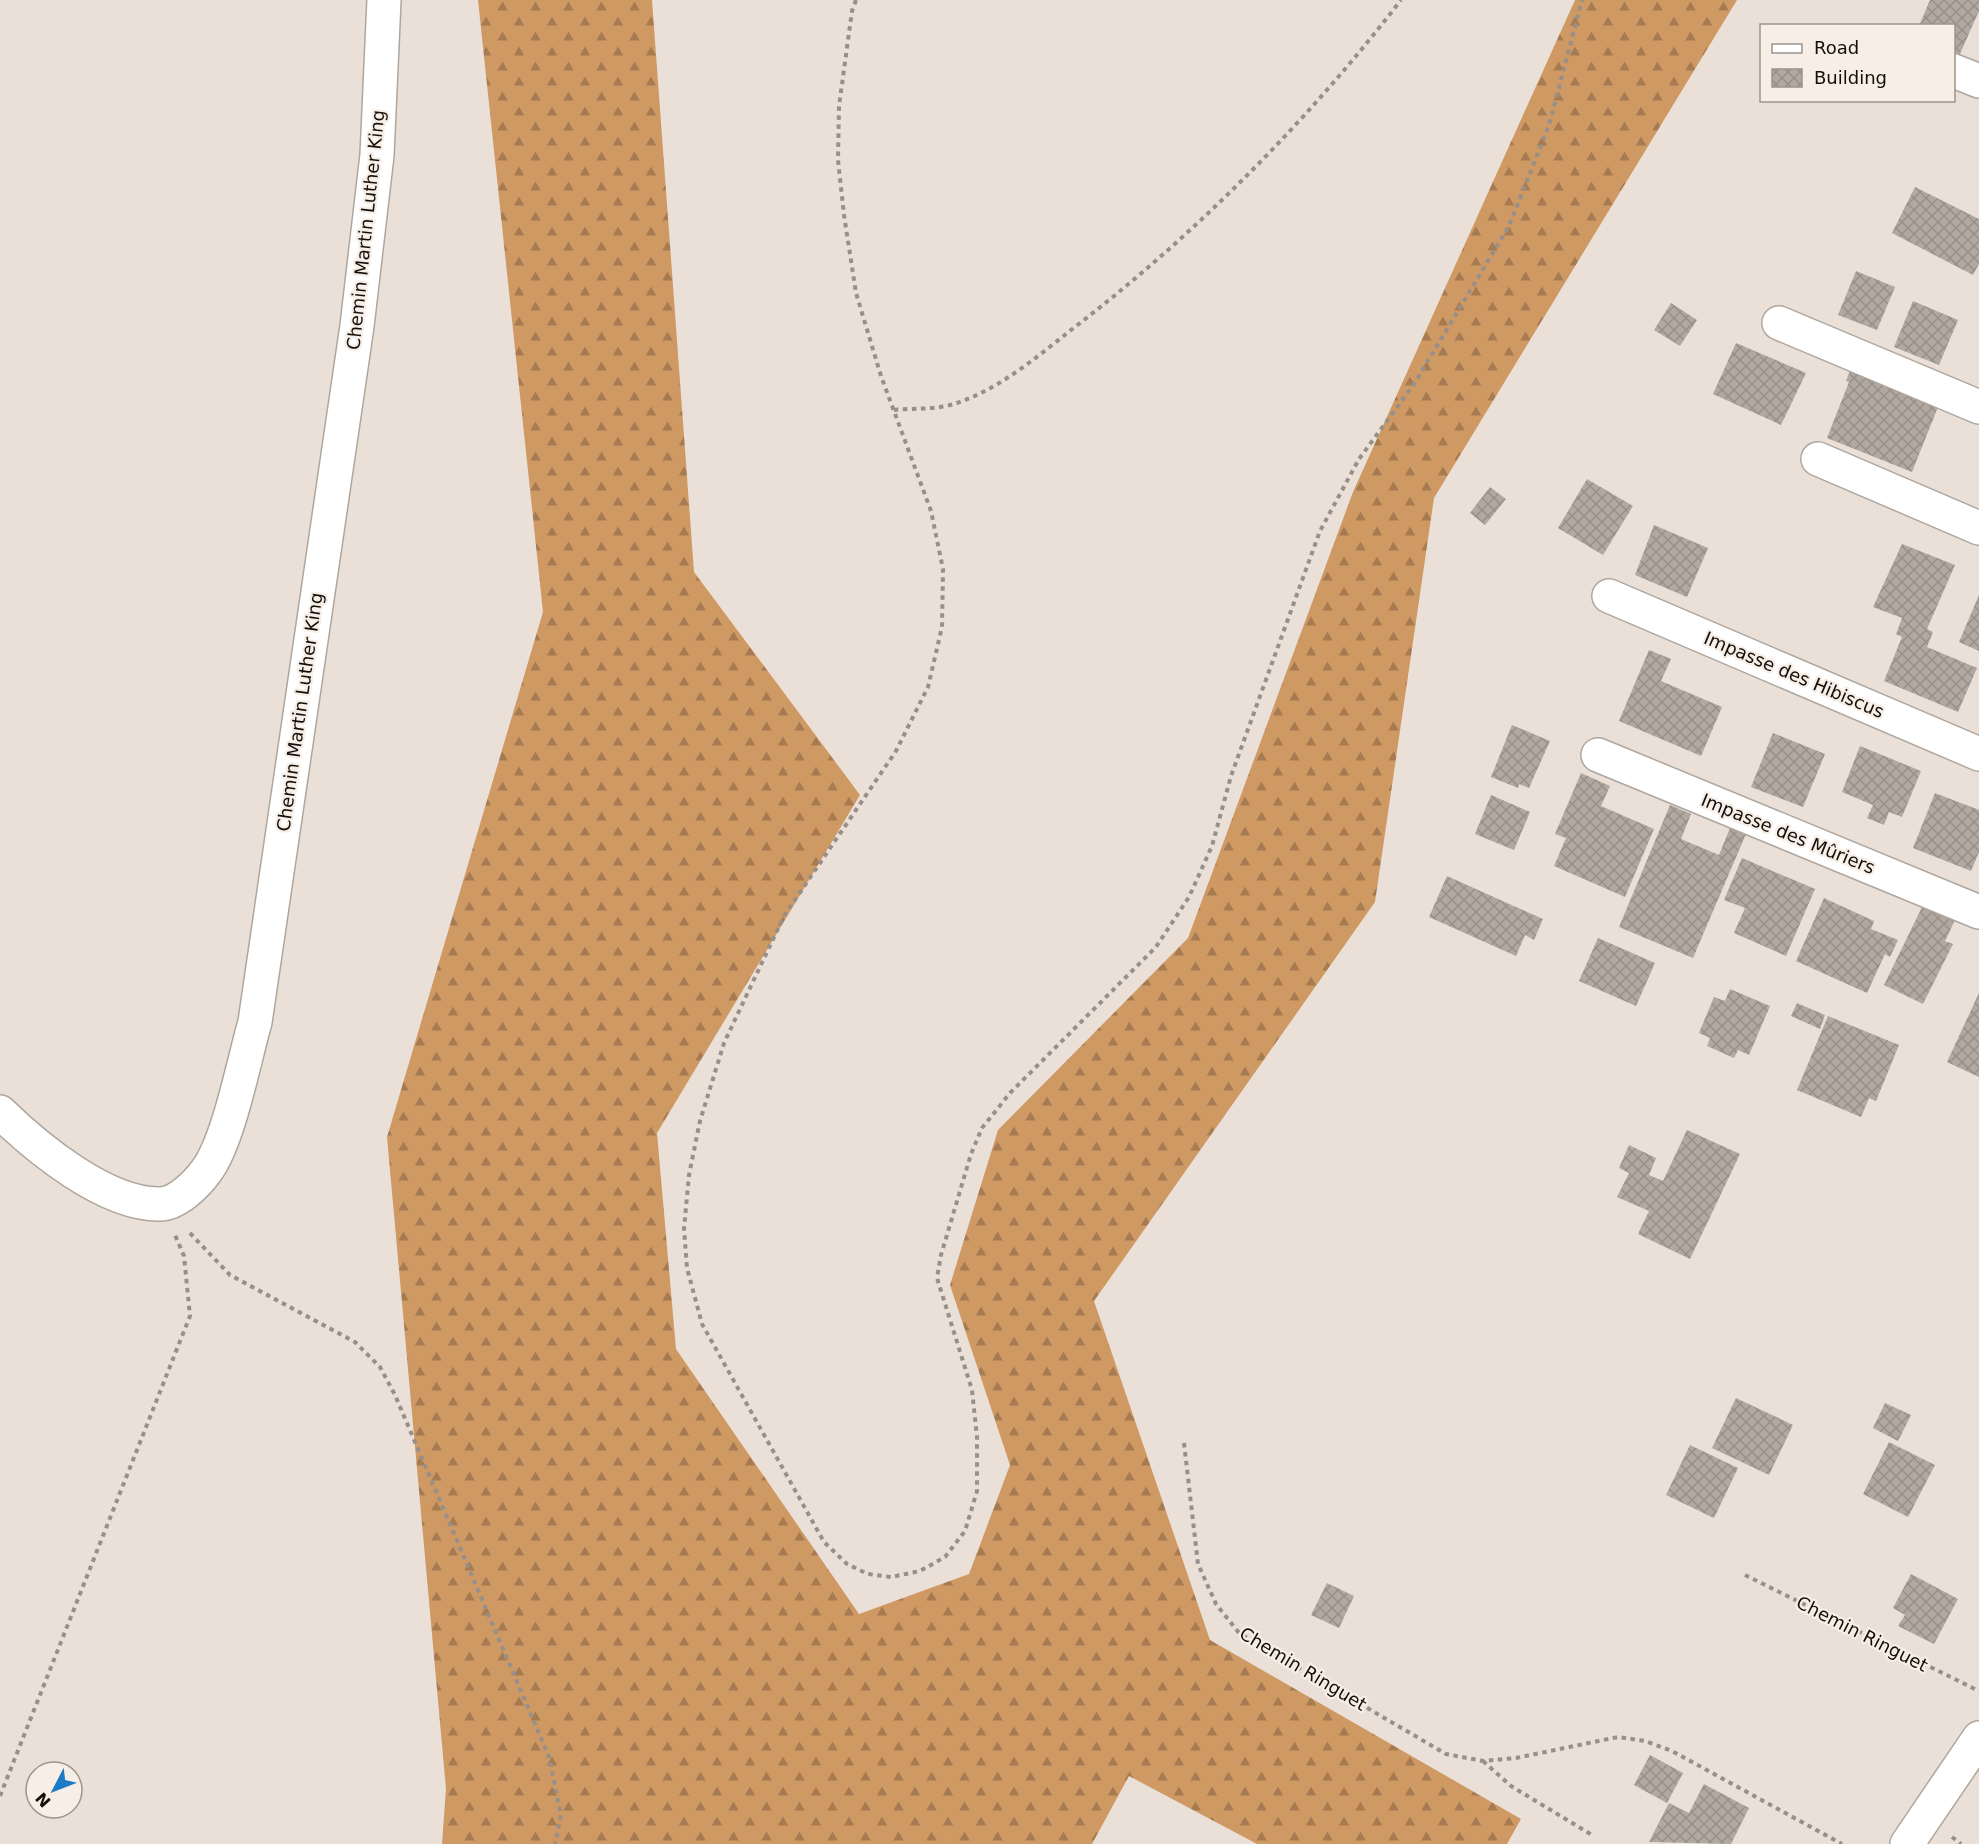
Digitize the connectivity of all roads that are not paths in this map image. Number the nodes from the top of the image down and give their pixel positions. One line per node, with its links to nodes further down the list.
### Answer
1 (384, 0): 12 (street, Chemin Martin Luther King)
2 (1955, 71): 3 (street)
3 (1979, 81)
4 (1779, 323): 5 (street)
5 (1979, 406)
6 (1818, 459): 7 (street)
7 (1979, 528)
8 (1609, 596): 9 (street, Impasse des Hibiscus)
9 (1979, 754)
10 (1598, 755): 11 (street, Impasse des Mûriers)
11 (1979, 912)
12 (0, 1112)
13 (1979, 1738): 14 (street)
14 (1907, 1844)

